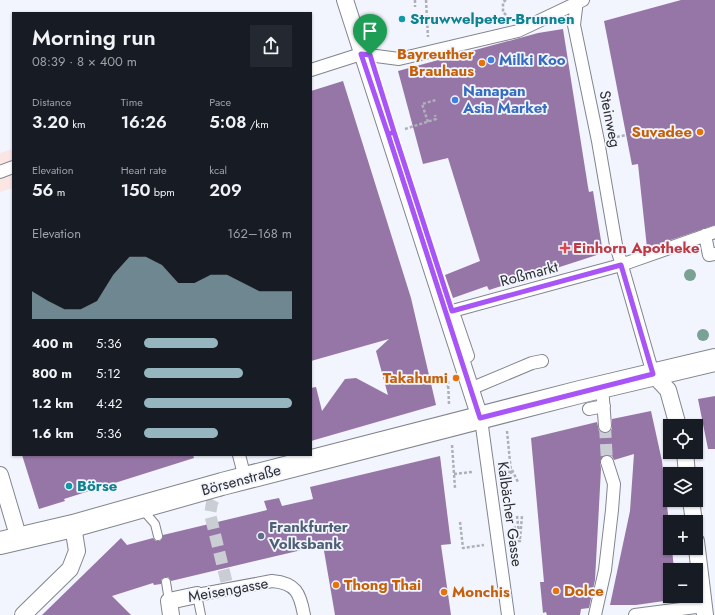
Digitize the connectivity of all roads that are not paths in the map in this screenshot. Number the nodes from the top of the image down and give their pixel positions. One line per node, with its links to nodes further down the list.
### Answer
1 (345, 0): 3 (street)
2 (579, 0): 3 (street); 9 (street, Steinweg)
3 (366, 54): 4 (street); 10 (street); 10 (street)
4 (312, 70)
5 (12, 167): 6 (street)
6 (0, 172)
7 (710, 233): 8 (street, Roßmarkt); 9 (street, Roßmarkt)
8 (714, 254)
9 (621, 265): 10 (street, Roßmarkt); 13 (street)
10 (448, 312): 14 (street)
11 (715, 360): 13 (main road, Börsenstraße)
12 (542, 361): 14 (street)
13 (653, 374): 15 (main road, Börsenstraße); 18 (street)
14 (474, 388): 17 (street)
15 (603, 396): 16 (street); 17 (main road, Börsenstraße); 19 (street)
16 (589, 409)
17 (480, 418): 23 (main road, Börsenstraße); 36 (street, Kalbächer Gasse)
18 (676, 419)
19 (606, 426)
20 (239, 456): 23 (street)
21 (607, 462): 37 (street)
22 (0, 475): 27 (street)
23 (245, 478): 24 (main road, Börsenstraße)
24 (141, 508): 25 (main road, Börsenstraße); 26 (lane)
25 (73, 526): 27 (main road, Börsenstraße); 33 (street)
26 (158, 536)
27 (10, 541)
28 (698, 555): 32 (street)
29 (166, 582): 31 (lane)
30 (197, 595): 31 (street, Meisengasse); 34 (lane); 35 (street, Meisengasse)
31 (170, 608)
32 (708, 608): 39 (street)
33 (23, 615)
34 (201, 615)
35 (304, 615)
36 (508, 615)
37 (595, 615)
38 (636, 615): 39 (street)
39 (639, 615)

